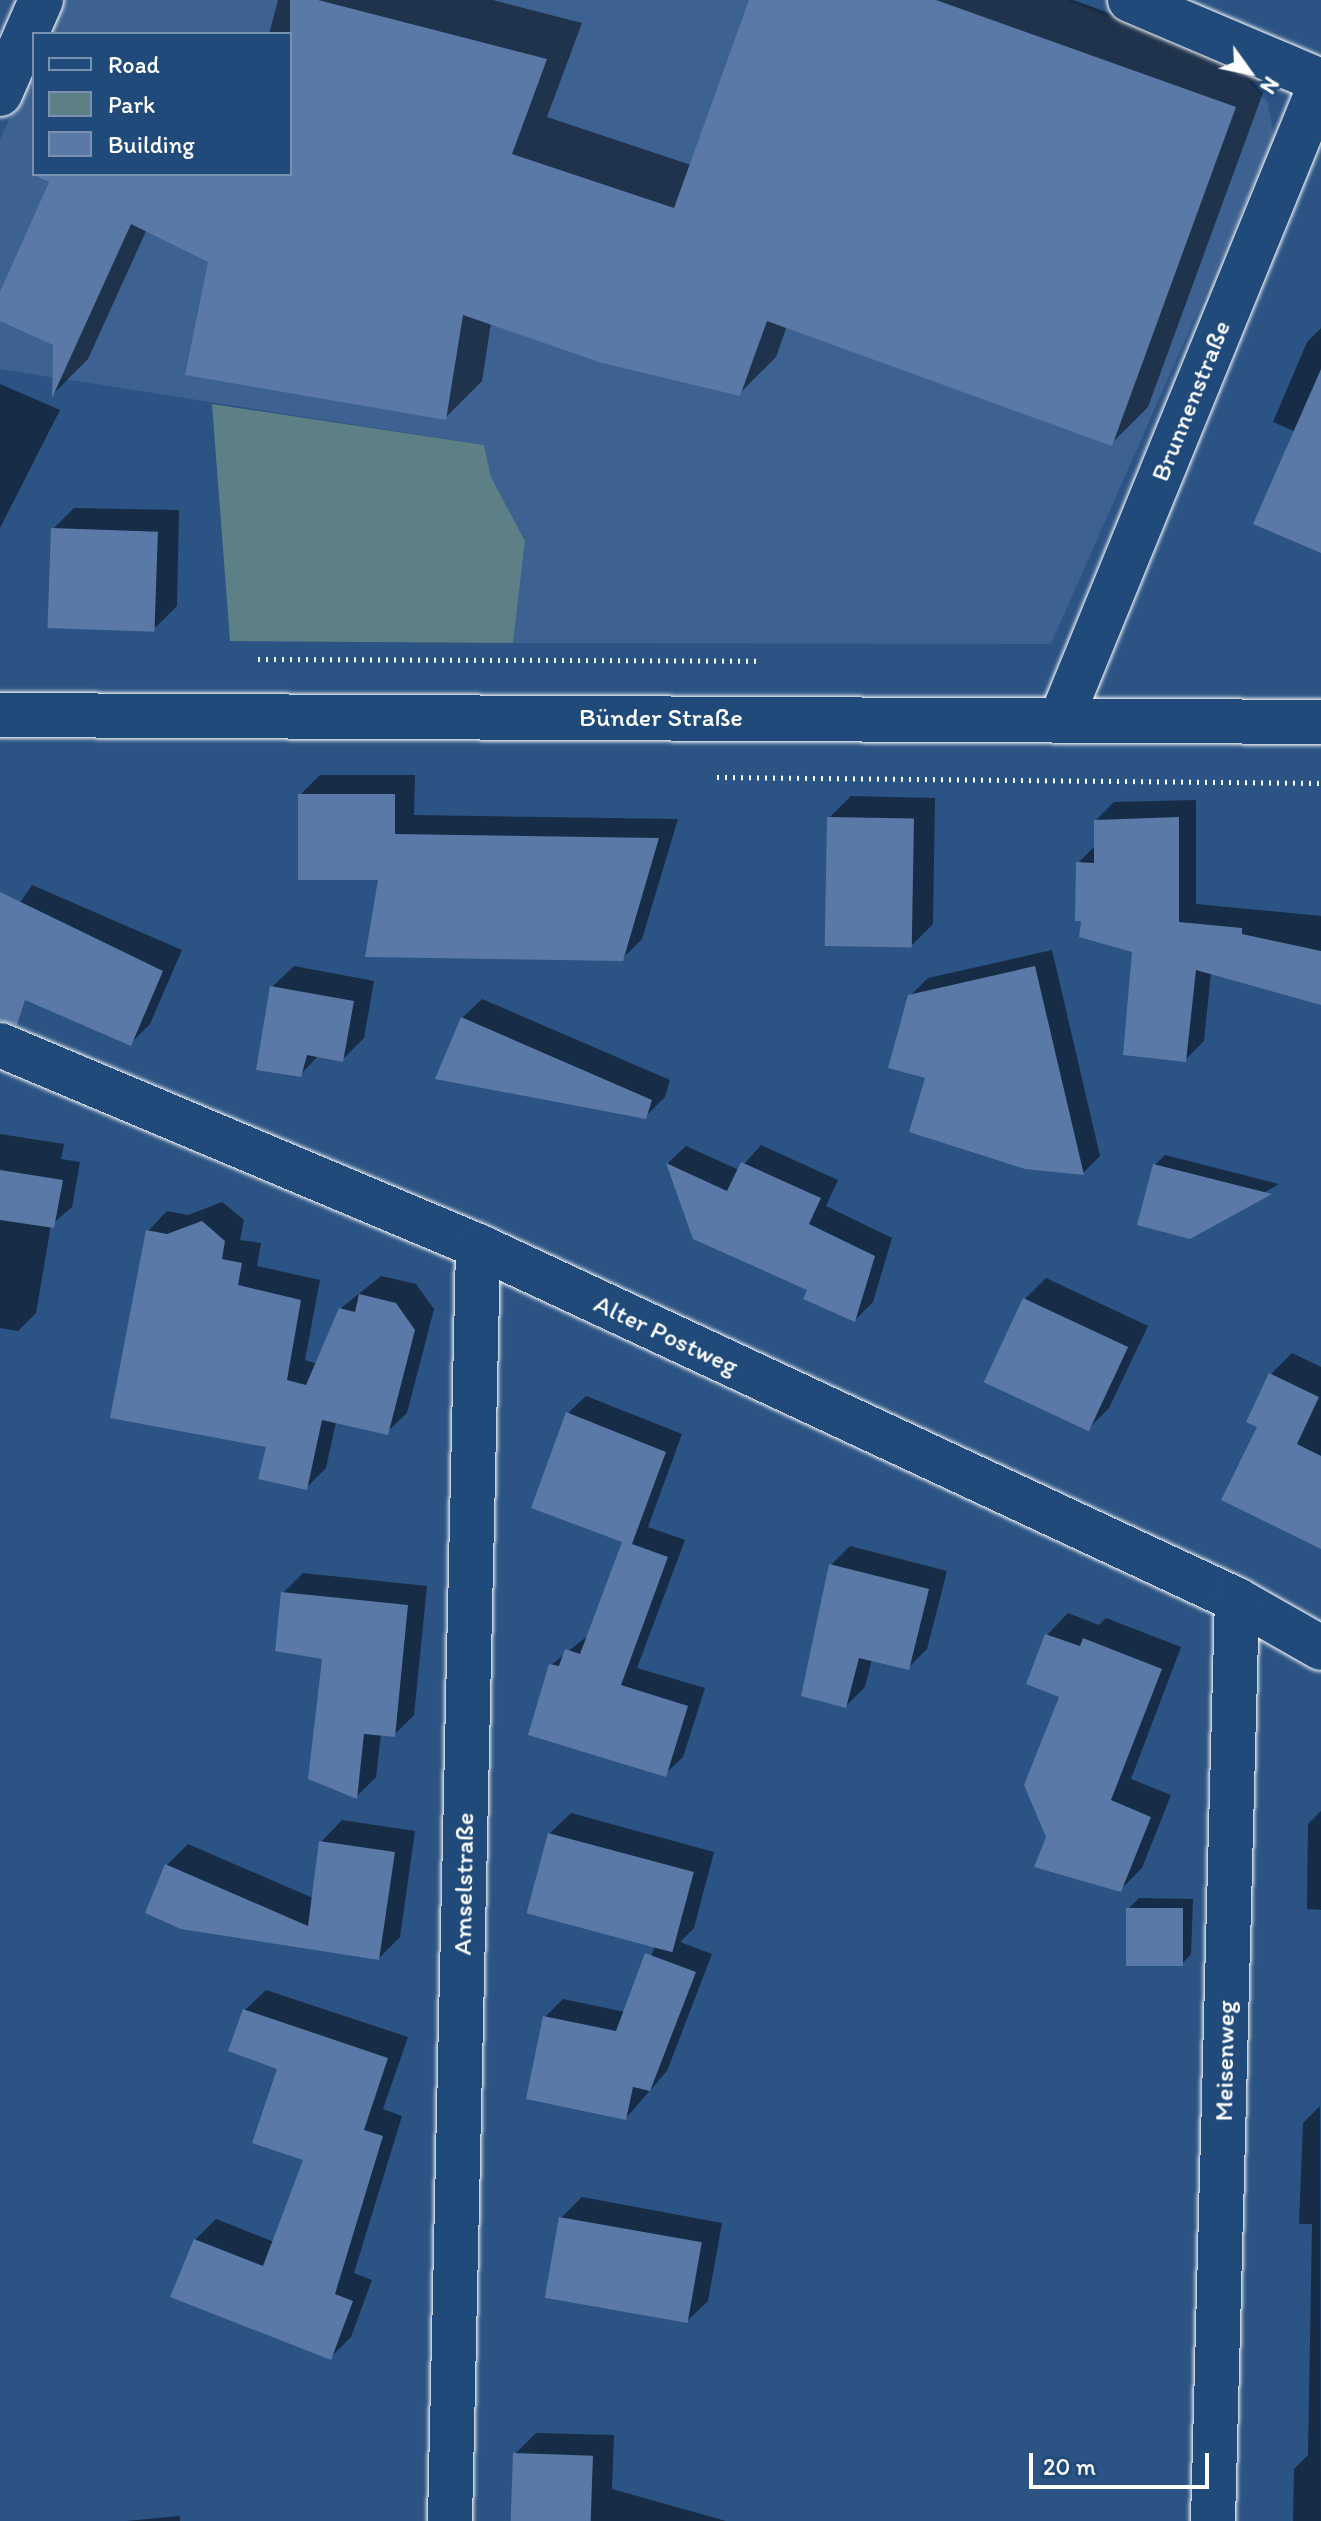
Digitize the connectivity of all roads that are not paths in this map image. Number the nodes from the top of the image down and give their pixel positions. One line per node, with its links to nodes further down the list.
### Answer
1 (41, 0): 4 (street)
2 (1130, 0): 3 (street)
3 (1321, 82): 6 (street, Brunnenstraße)
4 (0, 94)
5 (0, 715): 6 (street, Bünder Straße)
6 (1061, 719): 7 (street, Bünder Straße)
7 (1321, 722)
8 (0, 1045): 9 (street, Alter Postweg)
9 (478, 1246): 10 (street, Alter Postweg); 12 (street, Amselstraße)
10 (1237, 1600): 11 (street, Alter Postweg); 13 (street, Meisenweg)
11 (1321, 1648)
12 (450, 2521)
13 (1213, 2521)

